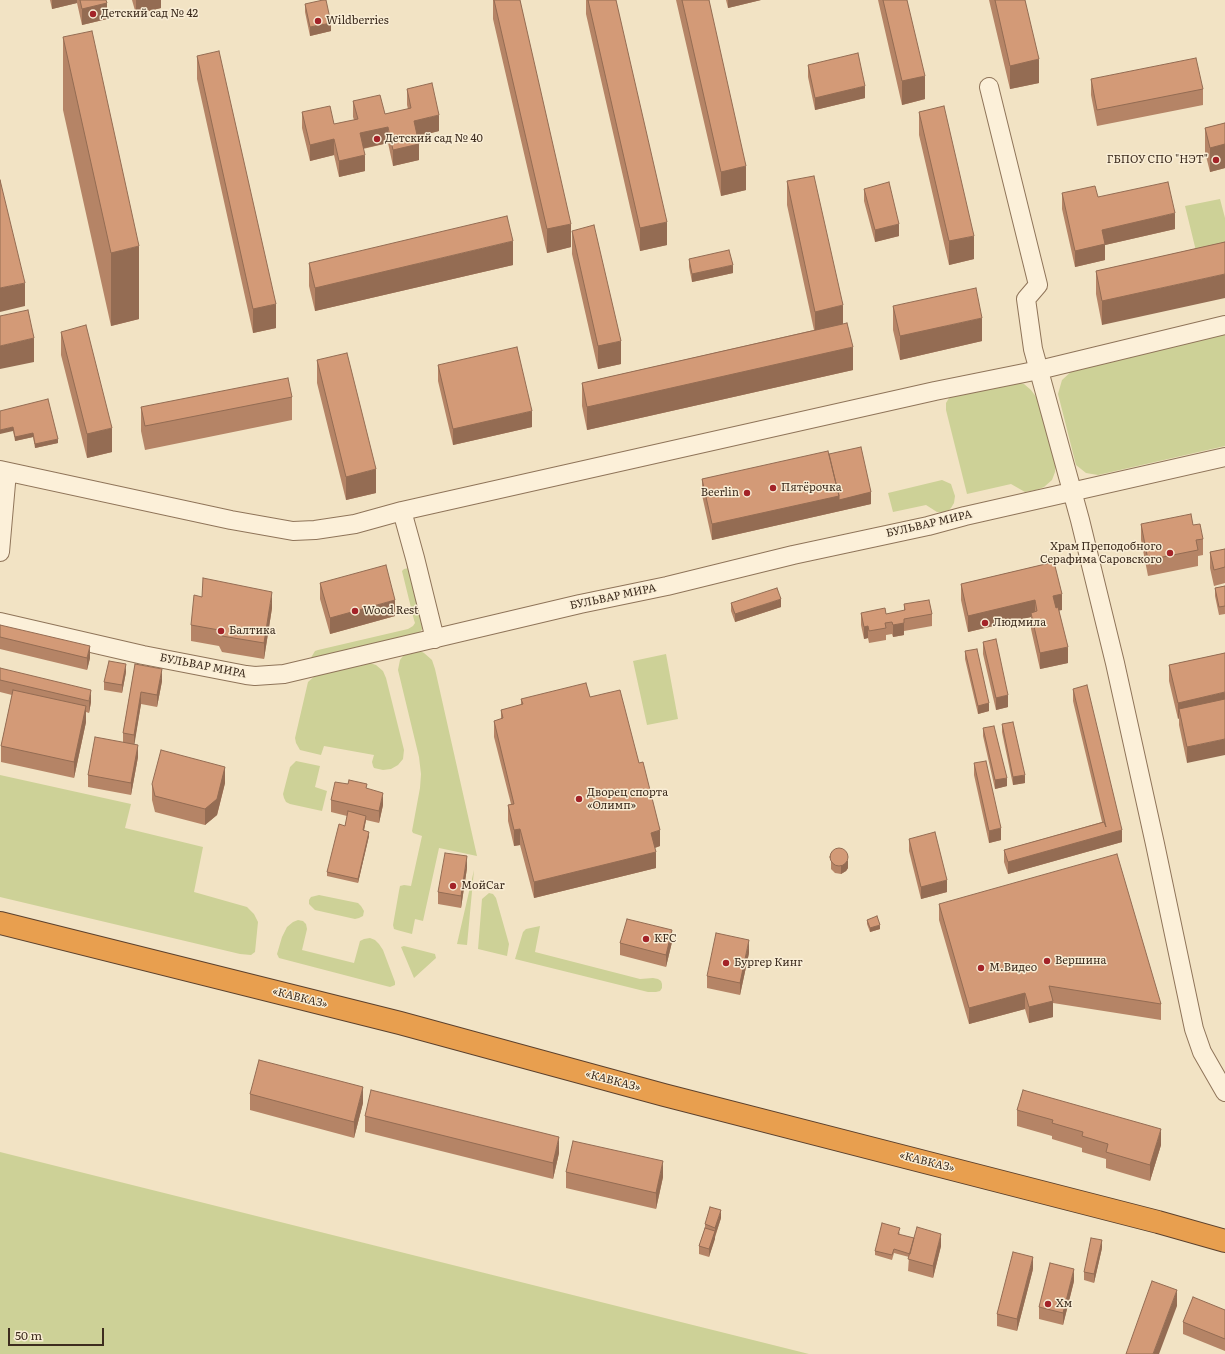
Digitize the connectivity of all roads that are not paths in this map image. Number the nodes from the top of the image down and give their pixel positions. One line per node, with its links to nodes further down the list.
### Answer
1 (989, 87): 3 (street)
2 (1225, 325): 3 (street)
3 (1039, 370): 6 (street); 7 (street)
4 (1225, 457): 6 (street, БУЛЬВАР МИРА)
5 (3, 471): 7 (street); 8 (street)
6 (1072, 491): 10 (street, БУЛЬВАР МИРА); 12 (street)
7 (402, 511): 10 (street)
8 (0, 552)
9 (0, 622): 10 (street, БУЛЬВАР МИРА)
10 (435, 638)
11 (0, 923): 13 (highway, «КАВКАЗ»)
12 (1225, 1092)
13 (1225, 1241)

